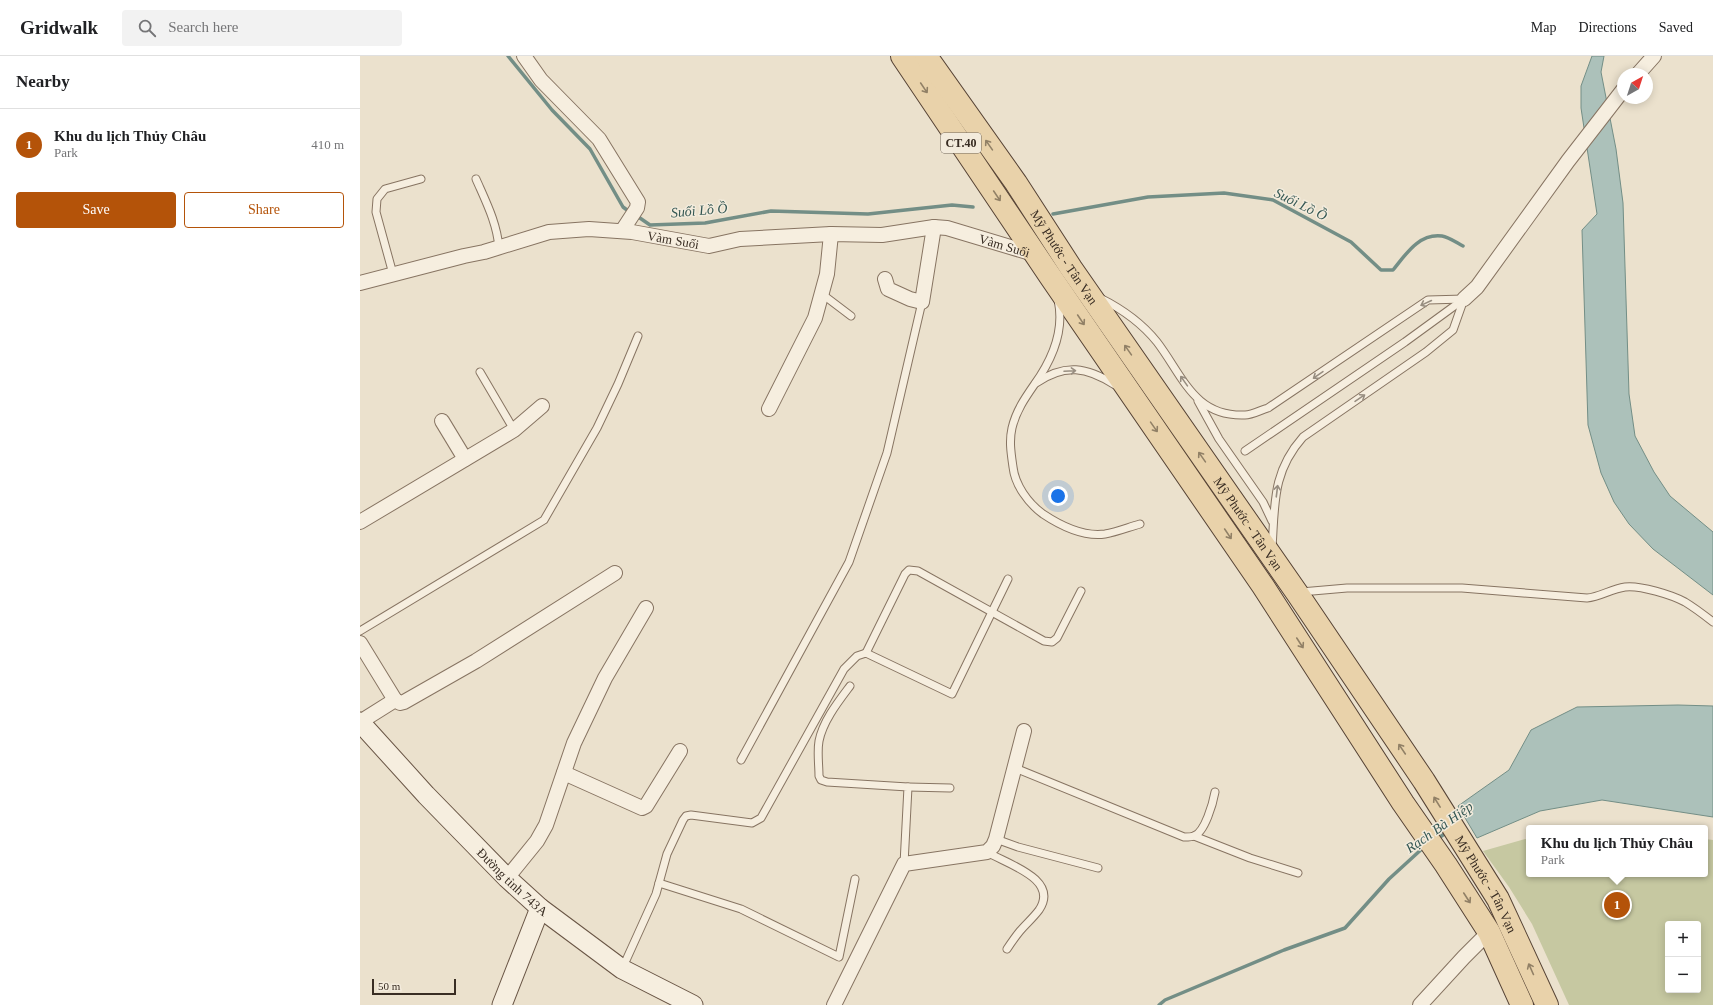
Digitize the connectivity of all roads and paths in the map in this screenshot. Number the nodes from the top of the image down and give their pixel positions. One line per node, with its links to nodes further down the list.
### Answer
1 (524, 56): 9 (street)
2 (902, 56): 13 (main road, Mỹ Phước - Tân Vạn / CT.40, one-way to 13)
3 (926, 56): 18 (main road, Mỹ Phước - Tân Vạn / CT.40, one-way to 3)
4 (1654, 56): 5 (street)
5 (1643, 68)
6 (1617, 98): 20 (street)
7 (421, 179): 14 (lane)
8 (476, 180): 12 (lane)
9 (624, 227): 11 (street, Vàm Suối); 12 (street, Vàm Suối)
10 (934, 227): 11 (street, Vàm Suối); 13 (street, Vàm Suối); 21 (street)
11 (831, 234): 19 (street)
12 (498, 248): 14 (street, Vàm Suối)
13 (1037, 256): 15 (main road, Mỹ Phước - Tân Vạn)
14 (393, 274): 17 (street, Vàm Suối)
15 (1050, 276): 25 (lane); 26 (main road, Mỹ Phước - Tân Vạn, one-way to 26)
16 (885, 279): 21 (street)
17 (360, 283)
18 (1088, 292): 27 (lane, one-way to 18); 37 (main road, Mỹ Phước - Tân Vạn, one-way to 18)
19 (822, 294): 22 (lane); 29 (street)
20 (1464, 299): 27 (lane, one-way to 27); 32 (lane); 36 (lane, one-way to 20)
21 (922, 302): 53 (lane)
22 (852, 316)
23 (638, 336): 45 (lane)
24 (480, 372): 31 (lane)
25 (1035, 384): 26 (lane, one-way to 26); 35 (lane)
26 (1132, 395): 69 (main road, Mỹ Phước - Tân Vạn, one-way to 69)
27 (1198, 400): 36 (lane)
28 (542, 406): 31 (street)
29 (769, 409)
30 (442, 421): 33 (street)
31 (514, 430): 33 (street)
32 (1245, 451)
33 (465, 459): 34 (street)
34 (360, 522)
35 (1140, 524)
36 (1274, 527): 37 (lane)
37 (1272, 558): 41 (main road, Mỹ Phước - Tân Vạn)
38 (616, 573): 49 (street)
39 (1008, 578): 43 (lane)
40 (1081, 591): 43 (lane)
41 (1297, 592): 44 (lane); 77 (main road, Mỹ Phước - Tân Vạn, one-way to 41)
42 (646, 608): 55 (street)
43 (991, 612): 47 (lane); 47 (lane)
44 (1713, 622)
45 (360, 631)
46 (360, 643): 49 (street)
47 (866, 653): 67 (lane)
48 (850, 686): 56 (lane)
49 (396, 700): 50 (street)
50 (360, 722): 65 (main road, Đường tỉnh 743A)
51 (1024, 731): 54 (street)
52 (680, 751): 55 (street)
53 (741, 760)
54 (1015, 768): 59 (lane); 60 (street)
55 (564, 773): 65 (street)
56 (908, 787): 57 (lane); 62 (lane)
57 (950, 788)
58 (1215, 792): 59 (lane)
59 (1194, 836): 64 (lane)
60 (996, 839): 61 (street); 63 (lane)
61 (987, 852): 62 (street); 70 (lane)
62 (904, 864): 74 (street)
63 (1098, 868)
64 (1298, 873)
65 (507, 878): 68 (main road, Đường tỉnh 743A)
66 (855, 879): 67 (lane)
67 (659, 883): 71 (lane)
68 (540, 908): 71 (main road, Đường tỉnh 743A); 72 (main road)
69 (1489, 932): 75 (street); 76 (main road, Mỹ Phước - Tân Vạn)
70 (1007, 949)
71 (622, 970): 73 (main road, Đường tỉnh 743A)
72 (502, 1005)
73 (693, 1005)
74 (834, 1005)
75 (1420, 1005)
76 (1522, 1005)
77 (1547, 1005)

